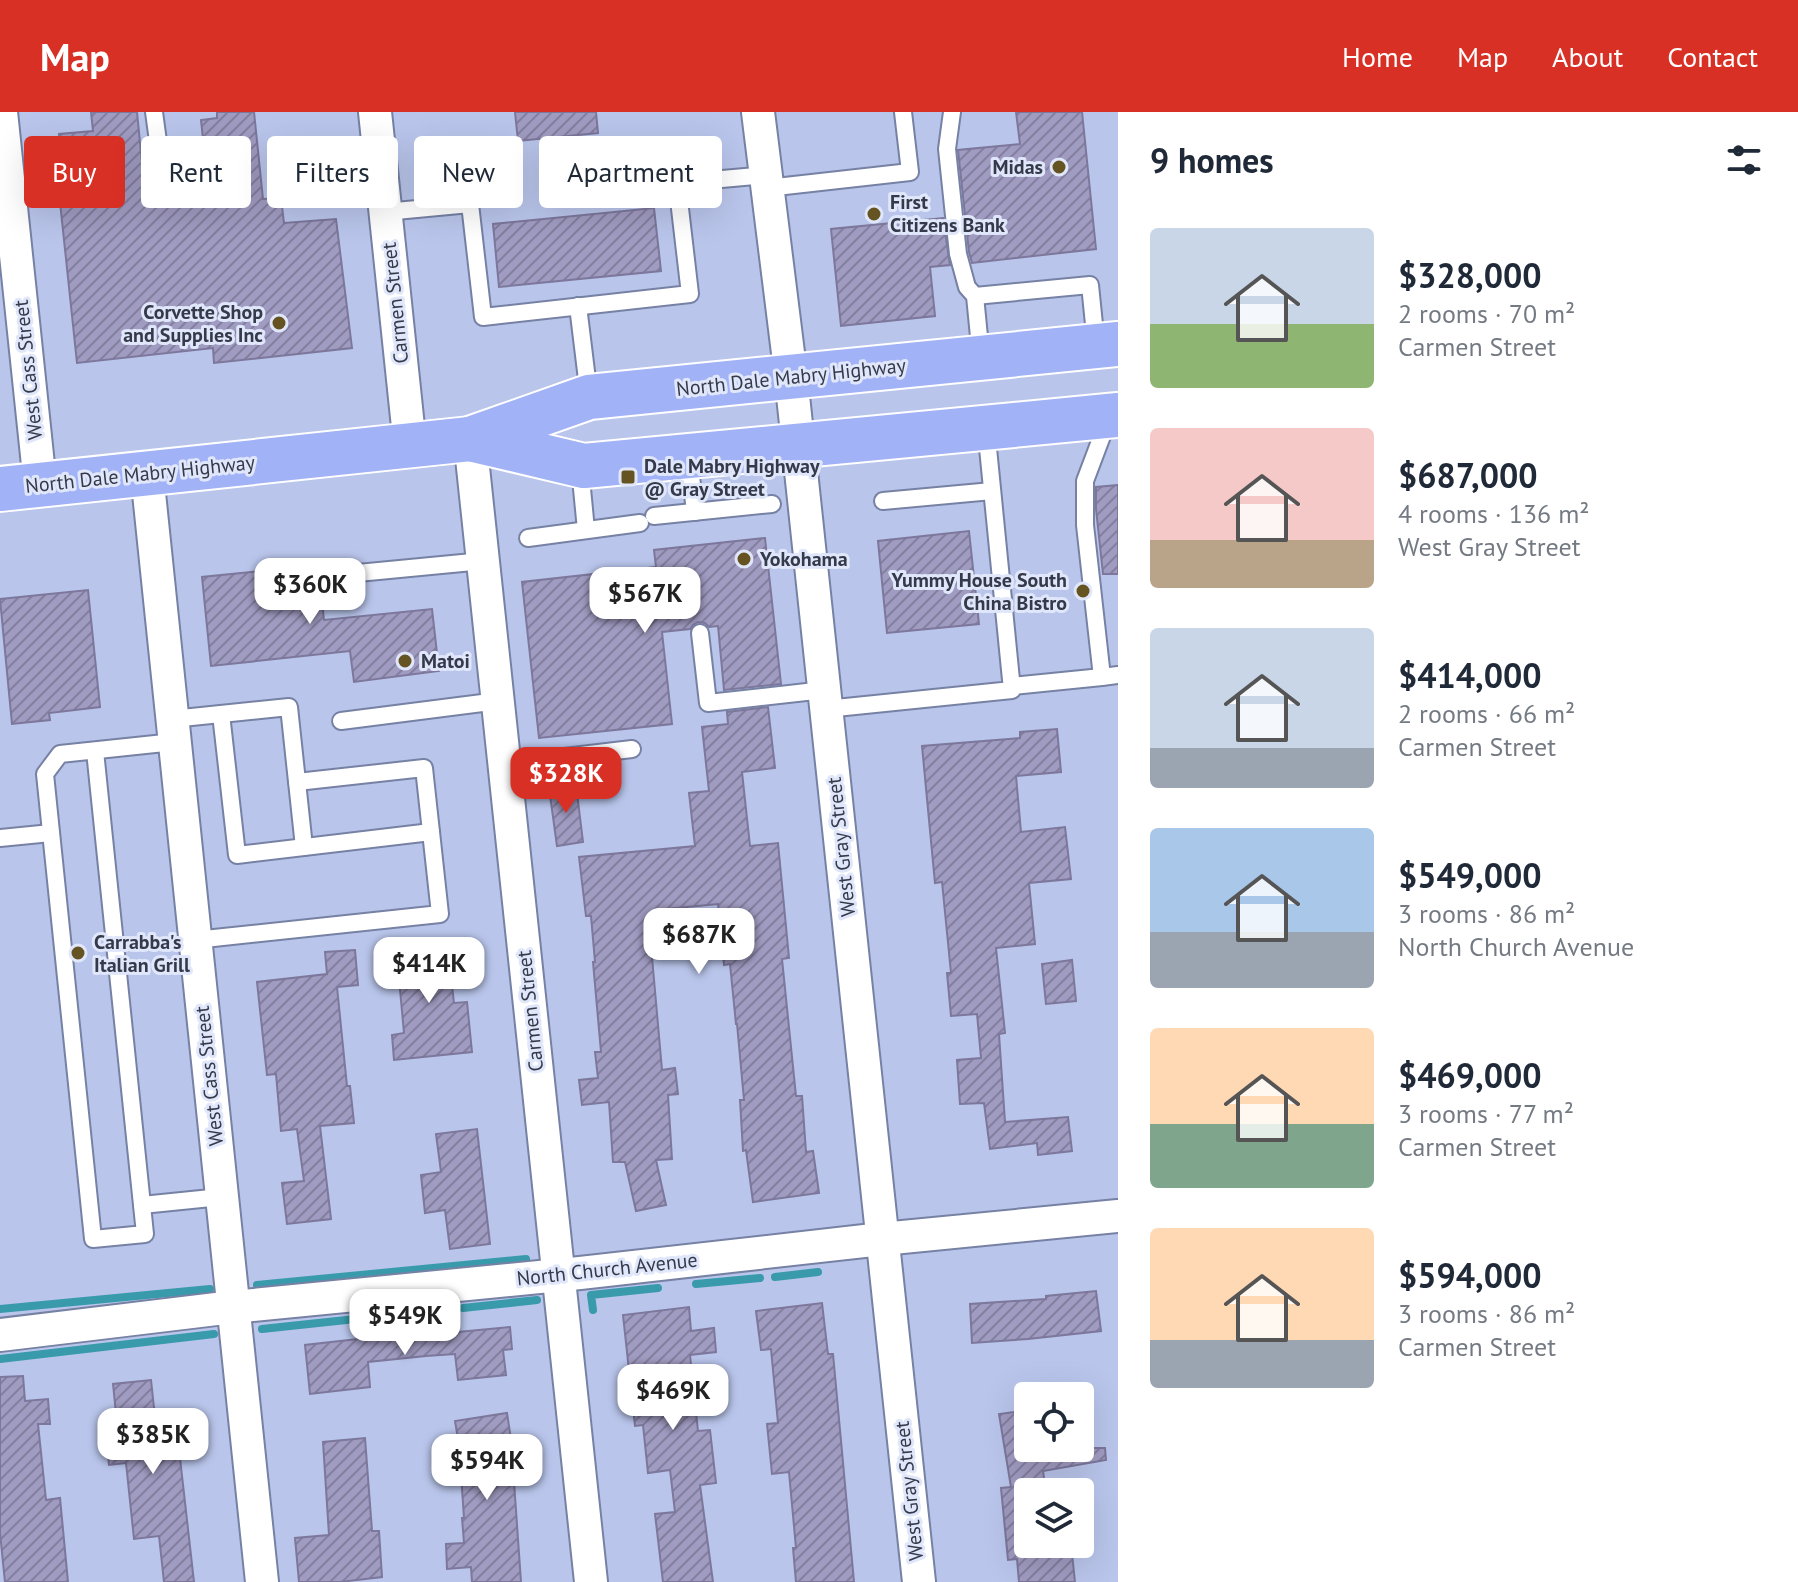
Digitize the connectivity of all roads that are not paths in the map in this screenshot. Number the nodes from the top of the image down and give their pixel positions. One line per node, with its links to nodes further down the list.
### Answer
1 (1, 112): 10 (street, West Cass Street)
2 (154, 112): 7 (lane)
3 (375, 112): 9 (street, Carmen Street)
4 (758, 112): 8 (street, West Gray Street)
5 (903, 112): 8 (lane)
6 (952, 112): 11 (lane)
7 (157, 136)
8 (766, 182): 12 (lane); 15 (street, West Gray Street)
9 (385, 212): 12 (lane); 21 (street, Carmen Street)
10 (10, 294): 25 (street, West Cass Street)
11 (975, 296): 13 (lane); 14 (lane)
12 (578, 306): 16 (lane)
13 (1107, 346): 14 (main road, North Dale Mabry Highway)
14 (981, 358): 15 (main road, North Dale Mabry Highway)
15 (791, 377): 16 (main road, North Dale Mabry Highway); 20 (street, West Gray Street)
16 (589, 397): 19 (main road, North Dale Mabry Highway)
17 (1114, 415): 18 (main road, North Dale Mabry Highway); 35 (lane)
18 (985, 427): 20 (main road, North Dale Mabry Highway); 26 (lane)
19 (470, 439): 21 (main road, North Dale Mabry Highway); 23 (main road, North Dale Mabry Highway); 32 (street, Carmen Street)
20 (798, 445): 22 (main road, North Dale Mabry Highway); 37 (street, West Gray Street)
21 (410, 446): 24 (main road, North Dale Mabry Highway)
22 (689, 456): 23 (main road, North Dale Mabry Highway); 29 (lane)
23 (580, 465): 30 (lane)
24 (147, 474): 25 (main road, North Dale Mabry Highway); 41 (street, West Cass Street)
25 (20, 486)
26 (992, 491): 27 (lane); 36 (lane)
27 (883, 501)
28 (772, 504): 29 (lane)
29 (695, 512): 30 (lane)
30 (586, 530): 31 (lane)
31 (528, 538)
32 (483, 561): 33 (lane); 38 (street, Carmen Street)
33 (337, 575)
34 (700, 633): 37 (lane)
35 (1110, 676): 36 (lane)
36 (1012, 686): 37 (lane)
37 (825, 700): 54 (street, West Gray Street)
38 (498, 701): 40 (lane); 44 (street, Carmen Street)
39 (221, 714): 41 (lane); 45 (lane); 49 (lane)
40 (341, 721)
41 (173, 731): 43 (lane); 50 (street, West Cass Street)
42 (632, 749): 44 (lane)
43 (95, 751): 47 (lane); 52 (lane)
44 (504, 764): 55 (street, Carmen Street)
45 (297, 782): 46 (lane); 49 (lane)
46 (431, 832): 49 (lane); 50 (lane)
47 (51, 833): 48 (lane); 52 (lane)
48 (0, 838)
49 (304, 847)
50 (195, 940): 51 (street, West Cass Street)
51 (221, 1197): 52 (lane); 56 (street, West Cass Street)
52 (142, 1205)
53 (1118, 1216): 54 (street, North Church Avenue)
54 (882, 1239): 55 (street, North Church Avenue); 60 (street, West Gray Street)
55 (558, 1275): 56 (street, North Church Avenue); 59 (street, Carmen Street)
56 (233, 1307): 57 (street, North Church Avenue); 58 (street, West Cass Street)
57 (0, 1335)
58 (262, 1582)
59 (591, 1582)
60 (919, 1582)

